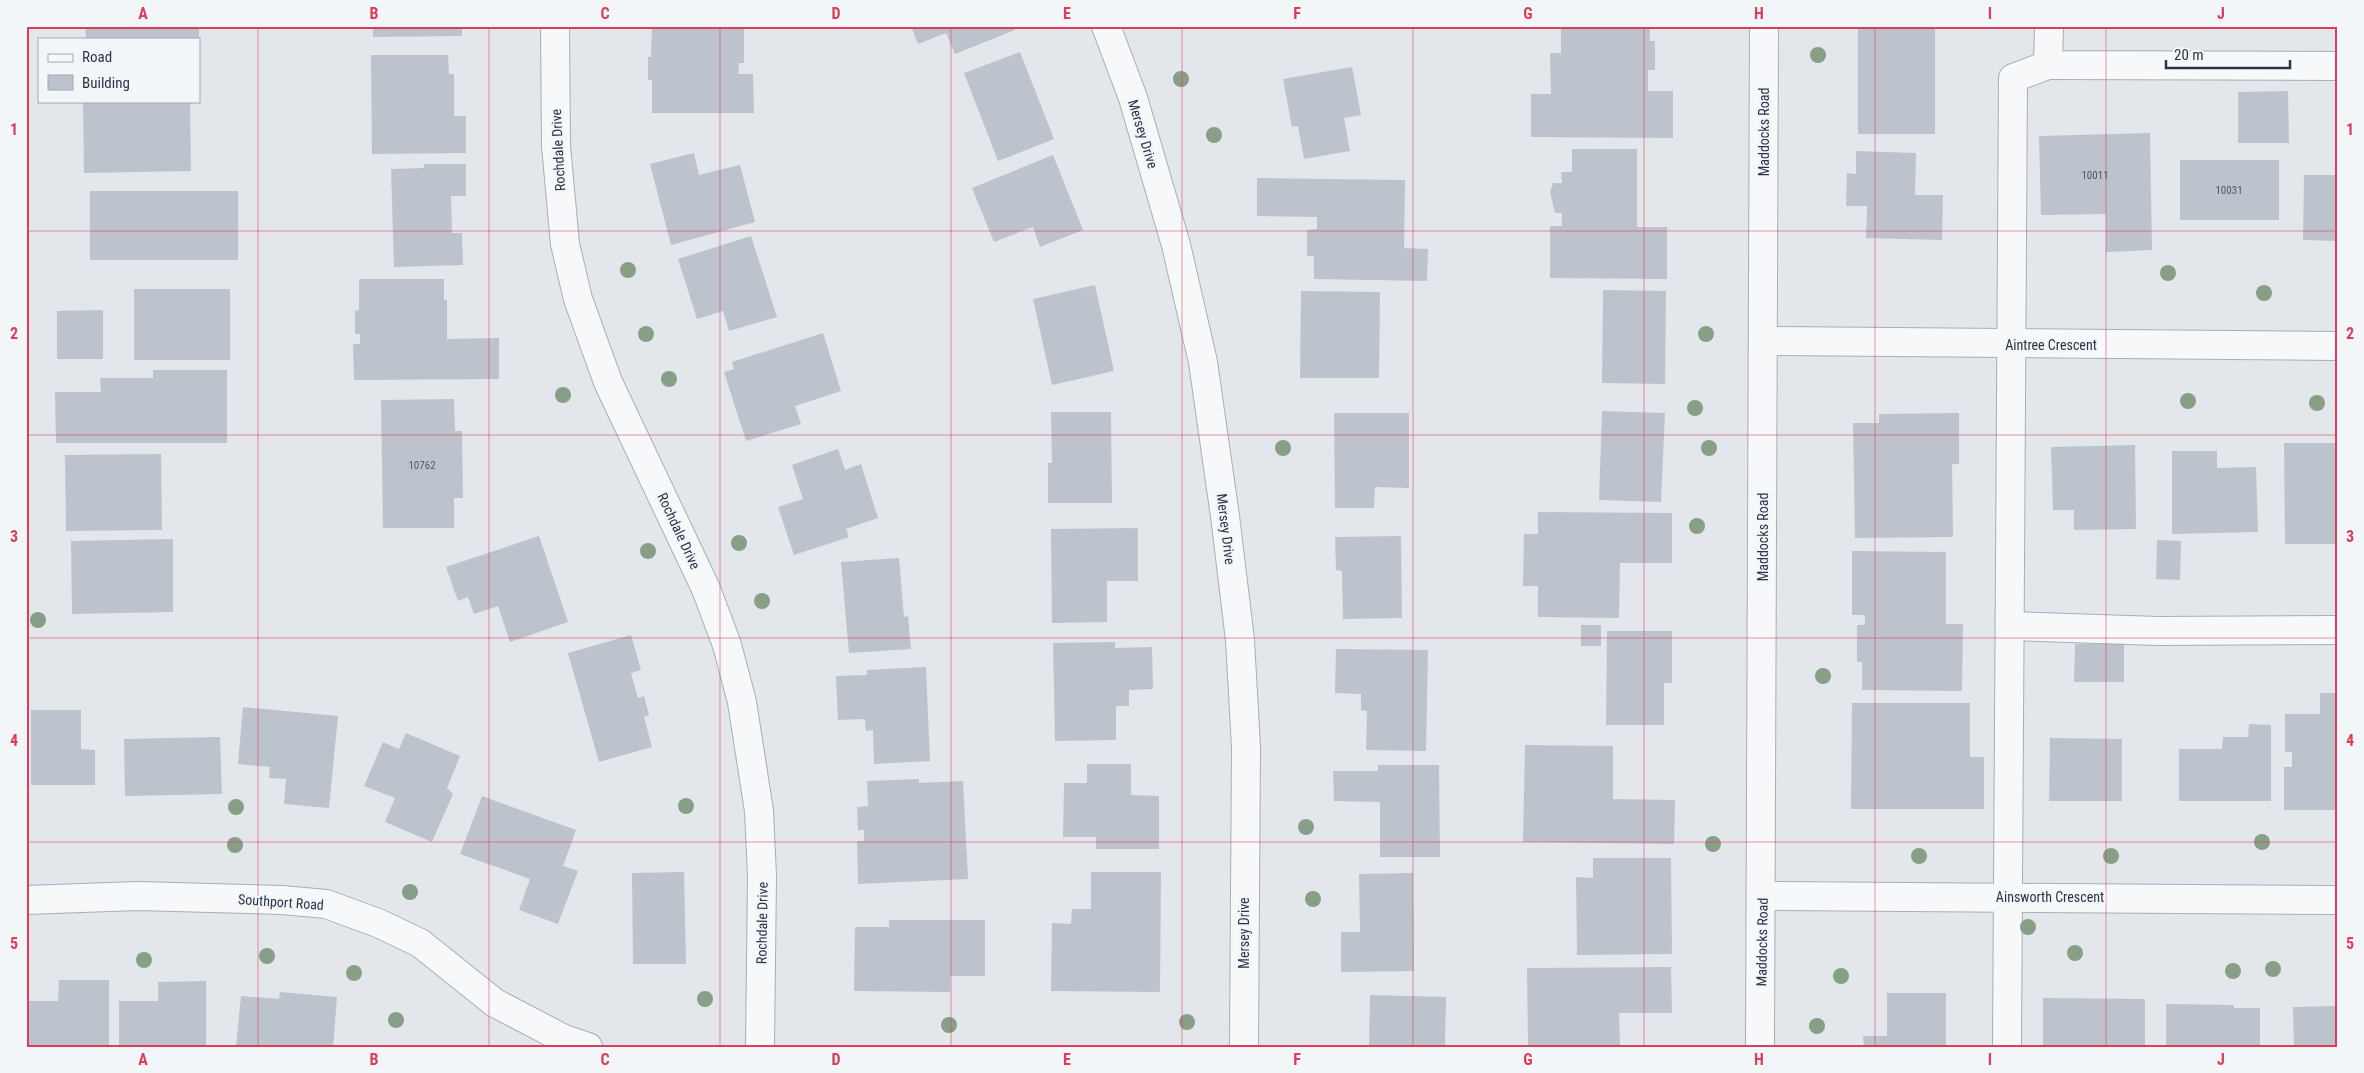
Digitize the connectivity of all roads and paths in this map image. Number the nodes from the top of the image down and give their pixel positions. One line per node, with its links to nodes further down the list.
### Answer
1 (555, 26): 17 (street, Rochdale Drive)
2 (1106, 26): 18 (street, Mersey Drive)
3 (1764, 26): 7 (street, Maddocks Road)
4 (2049, 26): 5 (street)
5 (2048, 65): 6 (street); 8 (street)
6 (2338, 66)
7 (1764, 341): 8 (street, Aintree Crescent); 12 (street, Maddocks Road)
8 (2012, 345): 9 (street, Aintree Crescent); 10 (street)
9 (2338, 346)
10 (2010, 626): 11 (street); 13 (street)
11 (2338, 630)
12 (1762, 896): 13 (street, Ainsworth Crescent); 19 (street, Maddocks Road)
13 (2009, 897): 15 (street, Ainsworth Crescent); 20 (street)
14 (26, 900): 16 (street, Southport Road)
15 (2338, 900)
16 (588, 1047)
17 (760, 1047)
18 (1244, 1047)
19 (1760, 1047)
20 (2007, 1047)

